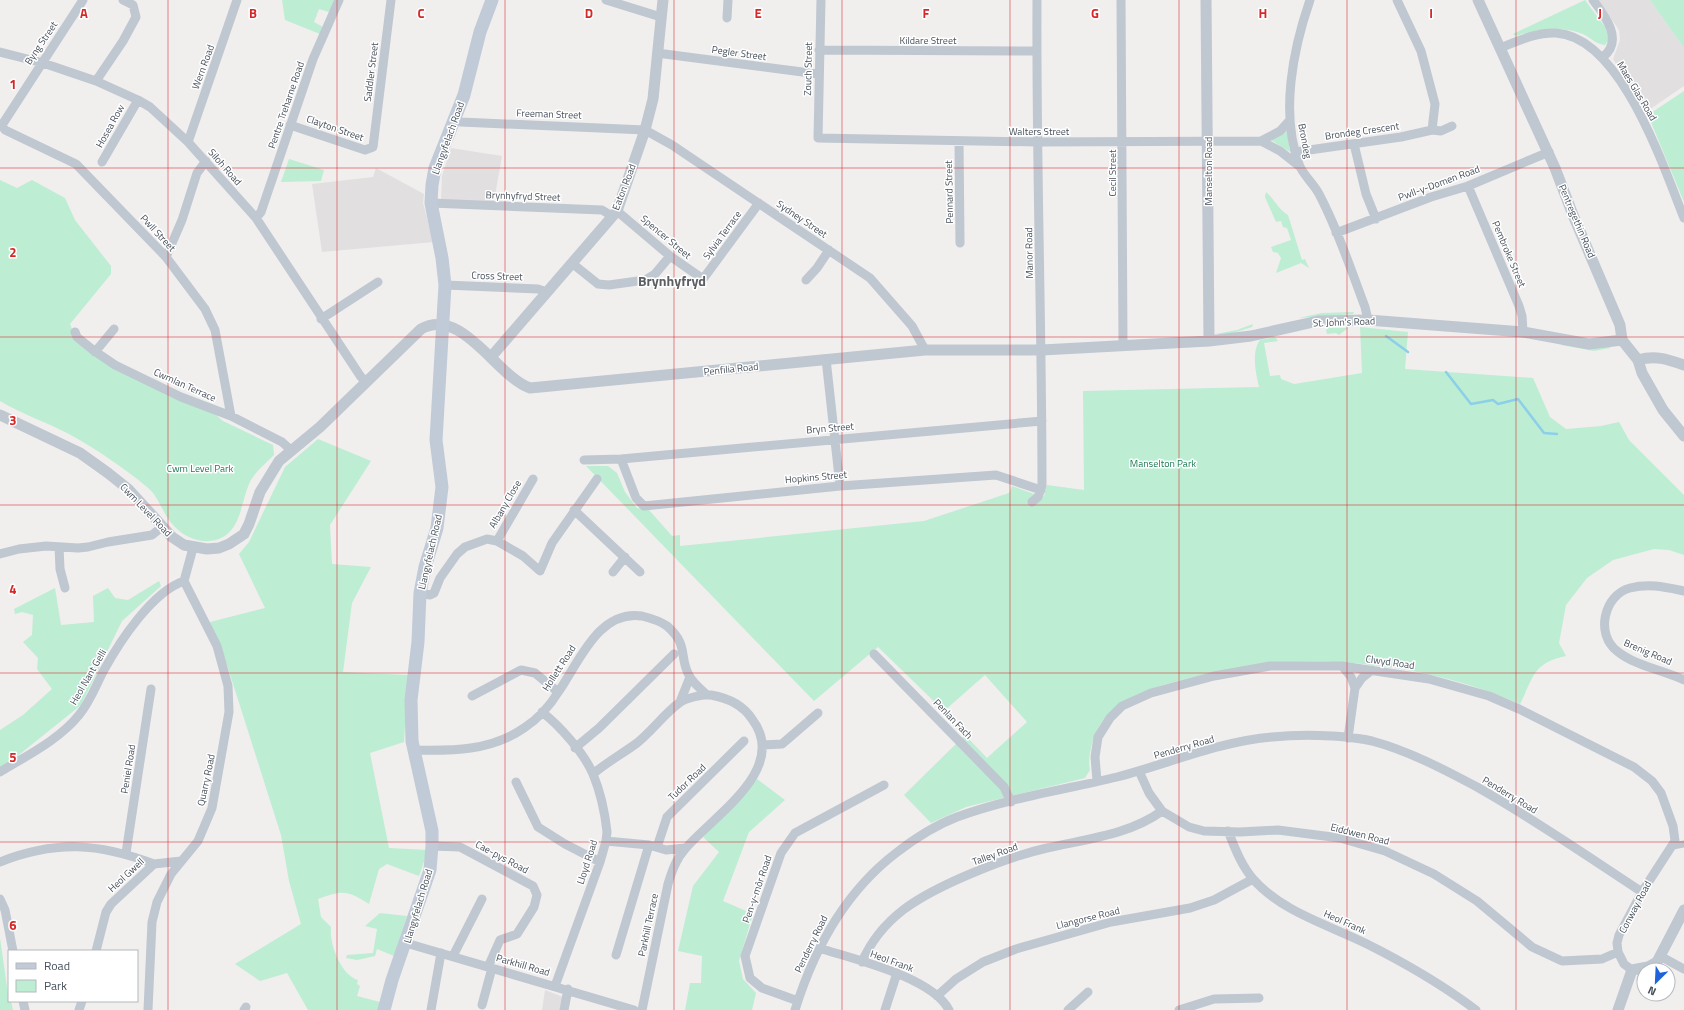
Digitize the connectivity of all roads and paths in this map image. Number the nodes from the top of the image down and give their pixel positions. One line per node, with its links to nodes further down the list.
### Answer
1 (83, 0): 26 (street, Byng Street)
2 (123, 0): 28 (street)
3 (237, 0): 41 (street, Wern Road)
4 (339, 0): 33 (street, Pentre Treharne Road)
5 (391, 0): 45 (street, Saddler Street)
6 (492, 0): 31 (main road, Llangyfelach Road)
7 (606, 0): 18 (street)
8 (663, 0): 18 (street, Eaton Road)
9 (728, 0): 19 (street)
10 (821, 0): 21 (street, Zouch Street)
11 (1037, 0): 23 (street, Manor Road)
12 (1122, 0): 38 (street, Cecil Street)
13 (1206, 0): 43 (street, Manselton Road)
14 (1310, 0): 32 (street, Brondeg)
15 (1397, 0): 36 (street)
16 (1478, 0): 20 (street, Pentregethin Road)
17 (1593, 0): 25 (street)
18 (661, 17): 22 (street, Eaton Road)
19 (727, 18)
20 (1500, 48): 25 (street, Maes Glas Road); 47 (street, Pentregethin Road)
21 (819, 50): 23 (street, Kildare Street); 27 (street, Zouch Street)
22 (657, 52): 27 (street, Pegler Street); 35 (street, Eaton Road)
23 (1037, 52): 42 (street, Manor Road)
24 (4, 53): 26 (street, Siloh Road)
25 (1603, 57): 56 (street, Maes Glas Road)
26 (43, 63): 28 (street, Siloh Road); 30 (street, Byng Street)
27 (818, 74): 37 (street, Zouch Street)
28 (96, 81): 29 (street, Siloh Road)
29 (138, 100): 41 (street, Siloh Road); 49 (street, Hosea Row)
30 (5, 119): 62 (street, Pwll Street)
31 (453, 119): 35 (street, Freeman Street); 52 (main road, Llangyfelach Road)
32 (1290, 120): 40 (street, Walters Street); 46 (street, Brondeg)
33 (290, 125): 45 (street, Clayton Street); 55 (street, Pentre Treharne Road)
34 (1452, 126): 36 (street, Brondeg Crescent)
35 (645, 130): 53 (street, Sydney Street); 54 (street, Eaton Road)
36 (1432, 130): 44 (street, Brondeg Crescent)
37 (818, 138): 39 (street, Walters Street)
38 (1123, 140): 42 (street, Walters Street); 43 (street, Walters Street); 77 (street, Cecil Street)
39 (959, 141): 42 (street, Walters Street); 59 (street, Pennard Street)
40 (1261, 141): 43 (street, Walters Street); 50 (street, Walters Street)
41 (188, 142): 48 (street, Siloh Road)
42 (1038, 142): 79 (street, Manor Road)
43 (1208, 142): 76 (street, Manselton Road)
44 (1354, 144): 46 (street, Brondeg Crescent); 57 (street)
45 (373, 147)
46 (1295, 152): 50 (street, Brondeg)
47 (1549, 152): 51 (street, Pwll-y-Domen Road); 75 (street, Pentregethin Road)
48 (206, 161): 55 (street, Siloh Road); 62 (street)
49 (102, 162)
50 (1299, 166): 58 (street, Brondeg)
51 (1468, 186): 57 (street, Pwll-y-Domen Road); 74 (street, Pembroke Street)
52 (431, 203): 54 (street, Brynhyfryd Street); 67 (main road, Llangyfelach Road)
53 (759, 203): 60 (street, Sydney Street); 64 (street, Sylvia Terrace)
54 (615, 213): 61 (street, Spencer Street); 63 (street, Eaton Road)
55 (256, 218): 69 (street, Siloh Road)
56 (1684, 218)
57 (1376, 219): 58 (street, Pwll-y-Domen Road)
58 (1336, 233): 70 (street, Brondeg)
59 (960, 243)
60 (829, 250): 65 (street); 78 (street, Sydney Street)
61 (670, 256): 63 (street); 64 (street, Spencer Street)
62 (166, 257): 87 (street, Pwll Street)
63 (573, 264): 68 (street, Eaton Road)
64 (703, 279)
65 (806, 280)
66 (378, 282): 69 (street)
67 (445, 285): 68 (street, Cross Street); 71 (main road, Llangyfelach Road)
68 (547, 292): 81 (street, Eaton Road)
69 (321, 319): 85 (street, Siloh Road)
70 (1368, 320): 74 (street, St. John's Road); 76 (street, St. John's Road)
71 (443, 324): 81 (street, Penfilia Road); 85 (street, Cwm Level Road); 111 (main road, Llangyfelach Road)
72 (114, 329): 80 (street)
73 (75, 332): 80 (street, Cwmlan Terrace)
74 (1523, 332): 75 (street, St. John's Road)
75 (1622, 340): 83 (street, Pentregethin Road)
76 (1210, 341): 77 (street, St. John's Road)
77 (1123, 346): 79 (street, St. John's Road)
78 (925, 350): 79 (street, Penfilia Road); 82 (street, Penfilia Road)
79 (1042, 350): 88 (street, Manor Road)
80 (95, 352): 87 (street, Cwmlan Terrace)
81 (491, 357): 82 (street, Penfilia Road)
82 (826, 359): 90 (street)
83 (1638, 360): 84 (street); 89 (street, Pentregethin Road)
84 (1684, 365)
85 (366, 381): 91 (street, Cwm Level Road)
86 (0, 415): 100 (street, Cwm Level Road)
87 (231, 416): 91 (street, Cwmlan Terrace)
88 (1042, 421): 90 (street, Bryn Street); 97 (street, Manor Road)
89 (1684, 436)
90 (835, 438): 92 (street, Bryn Street); 96 (street)
91 (292, 451): 103 (street, Cwm Level Road)
92 (621, 459): 93 (street, Bryn Street); 96 (street, Hopkins Street)
93 (584, 460)
94 (533, 479): 101 (street, Albany Close)
95 (597, 479): 99 (street)
96 (840, 486): 97 (street, Hopkins Street)
97 (1041, 490): 98 (street)
98 (1032, 502)
99 (574, 510): 101 (street); 105 (street)
100 (162, 527): 102 (street); 103 (street, Cwm Level Road)
101 (497, 541): 111 (street)
102 (59, 547): 104 (street); 109 (street)
103 (193, 548): 108 (street)
104 (0, 554)
105 (625, 557): 106 (street); 107 (street)
106 (613, 572)
107 (640, 572)
108 (184, 581): 132 (street, Heol Nant Gelli); 148 (street, Quarry Road)
109 (65, 588)
110 (1684, 591): 117 (street, Brenig Road)
111 (420, 593): 130 (main road, Llangyfelach Road)
112 (674, 654): 129 (street)
113 (874, 654): 137 (street, Penlan Fach)
114 (1342, 666): 115 (street, Clwyd Road); 118 (street); 135 (street, Clwyd Road)
115 (1372, 670): 118 (street); 144 (street, Clwyd Road)
116 (690, 677): 120 (street, Hollett Road); 121 (street, Hollett Road); 123 (street)
117 (1684, 680)
118 (1355, 688): 126 (street)
119 (151, 689): 147 (street, Peniel Road)
120 (558, 692): 122 (street); 124 (street, Hollett Road)
121 (707, 695): 123 (street); 128 (street)
122 (472, 696)
123 (680, 702): 133 (street)
124 (542, 712): 129 (street, Lloyd Road); 130 (street, Hollett Road)
125 (818, 713): 128 (street)
126 (1348, 738): 131 (street, Penderry Road); 154 (street, Penderry Road)
127 (744, 741): 143 (street, Tudor Road)
128 (762, 745): 145 (street)
129 (575, 748): 133 (street, Lloyd Road)
130 (413, 750): 142 (main road, Llangyfelach Road)
131 (1139, 771): 135 (street, Penderry Road); 138 (street, Eiddwen Road)
132 (0, 772)
133 (593, 774): 140 (street, Lloyd Road)
134 (516, 782): 150 (street)
135 (1097, 782): 137 (street, Penderry Road)
136 (884, 785): 178 (street, Pen-y-môr Road)
137 (1011, 802): 159 (street, Penderry Road)
138 (1162, 811): 139 (street, Eiddwen Road); 167 (street, Talley Road)
139 (1228, 831): 153 (street, Heol Frank); 162 (street, Eiddwen Road)
140 (606, 841): 143 (street); 150 (street, Lloyd Road)
141 (1684, 844): 144 (street)
142 (432, 846): 158 (main road, Llangyfelach Road); 168 (street, Cae-pys Road)
143 (653, 846): 146 (street); 164 (street, Tudor Road)
144 (1673, 846): 154 (street, Conway Road)
145 (685, 848): 146 (street); 152 (street, Parkhill Terrace)
146 (666, 850): 152 (street)
147 (126, 853): 149 (street); 151 (street)
148 (181, 861): 151 (street, Heol Gwell); 181 (street, Quarry Road)
149 (0, 862)
150 (600, 862): 172 (street, Lloyd Road)
151 (154, 864): 161 (street, Heol Gwell)
152 (673, 867): 185 (street, Parkhill Terrace)
153 (1253, 879): 175 (street, Llangorse Road); 190 (street, Heol Frank)
154 (1642, 892): 162 (street, Conway Road)
155 (0, 898): 160 (street)
156 (482, 899): 165 (street)
157 (1684, 910): 166 (street)
158 (406, 943): 163 (street, Parkhill Road); 182 (main road, Llangyfelach Road)
159 (819, 948): 167 (street, Heol Frank); 178 (street, Penderry Road)
160 (13, 950)
161 (96, 950)
162 (1618, 952): 170 (street)
163 (441, 953): 165 (street, Parkhill Road); 180 (street)
164 (616, 955)
165 (453, 956): 168 (street, Parkhill Road)
166 (1660, 956): 169 (street); 170 (street)
167 (862, 962): 171 (street, Heol Frank)
168 (490, 967): 172 (street, Parkhill Road); 177 (street)
169 (1684, 969)
170 (1632, 970): 191 (street)
171 (897, 973): 175 (street, Heol Frank); 186 (street)
172 (555, 986): 173 (street, Parkhill Road)
173 (568, 990): 183 (street); 184 (street, Parkhill Road)
174 (1088, 992): 188 (street)
175 (937, 996): 187 (street, Heol Frank)
176 (1259, 998): 189 (street)
177 (482, 1005)
178 (796, 1006)
179 (442, 1007): 180 (street)
180 (431, 1008)
181 (148, 1010)
182 (384, 1010)
183 (564, 1010)
184 (634, 1010)
185 (642, 1010)
186 (885, 1010)
187 (949, 1010)
188 (1068, 1010)
189 (1179, 1010)
190 (1476, 1010)
191 (1618, 1010)

